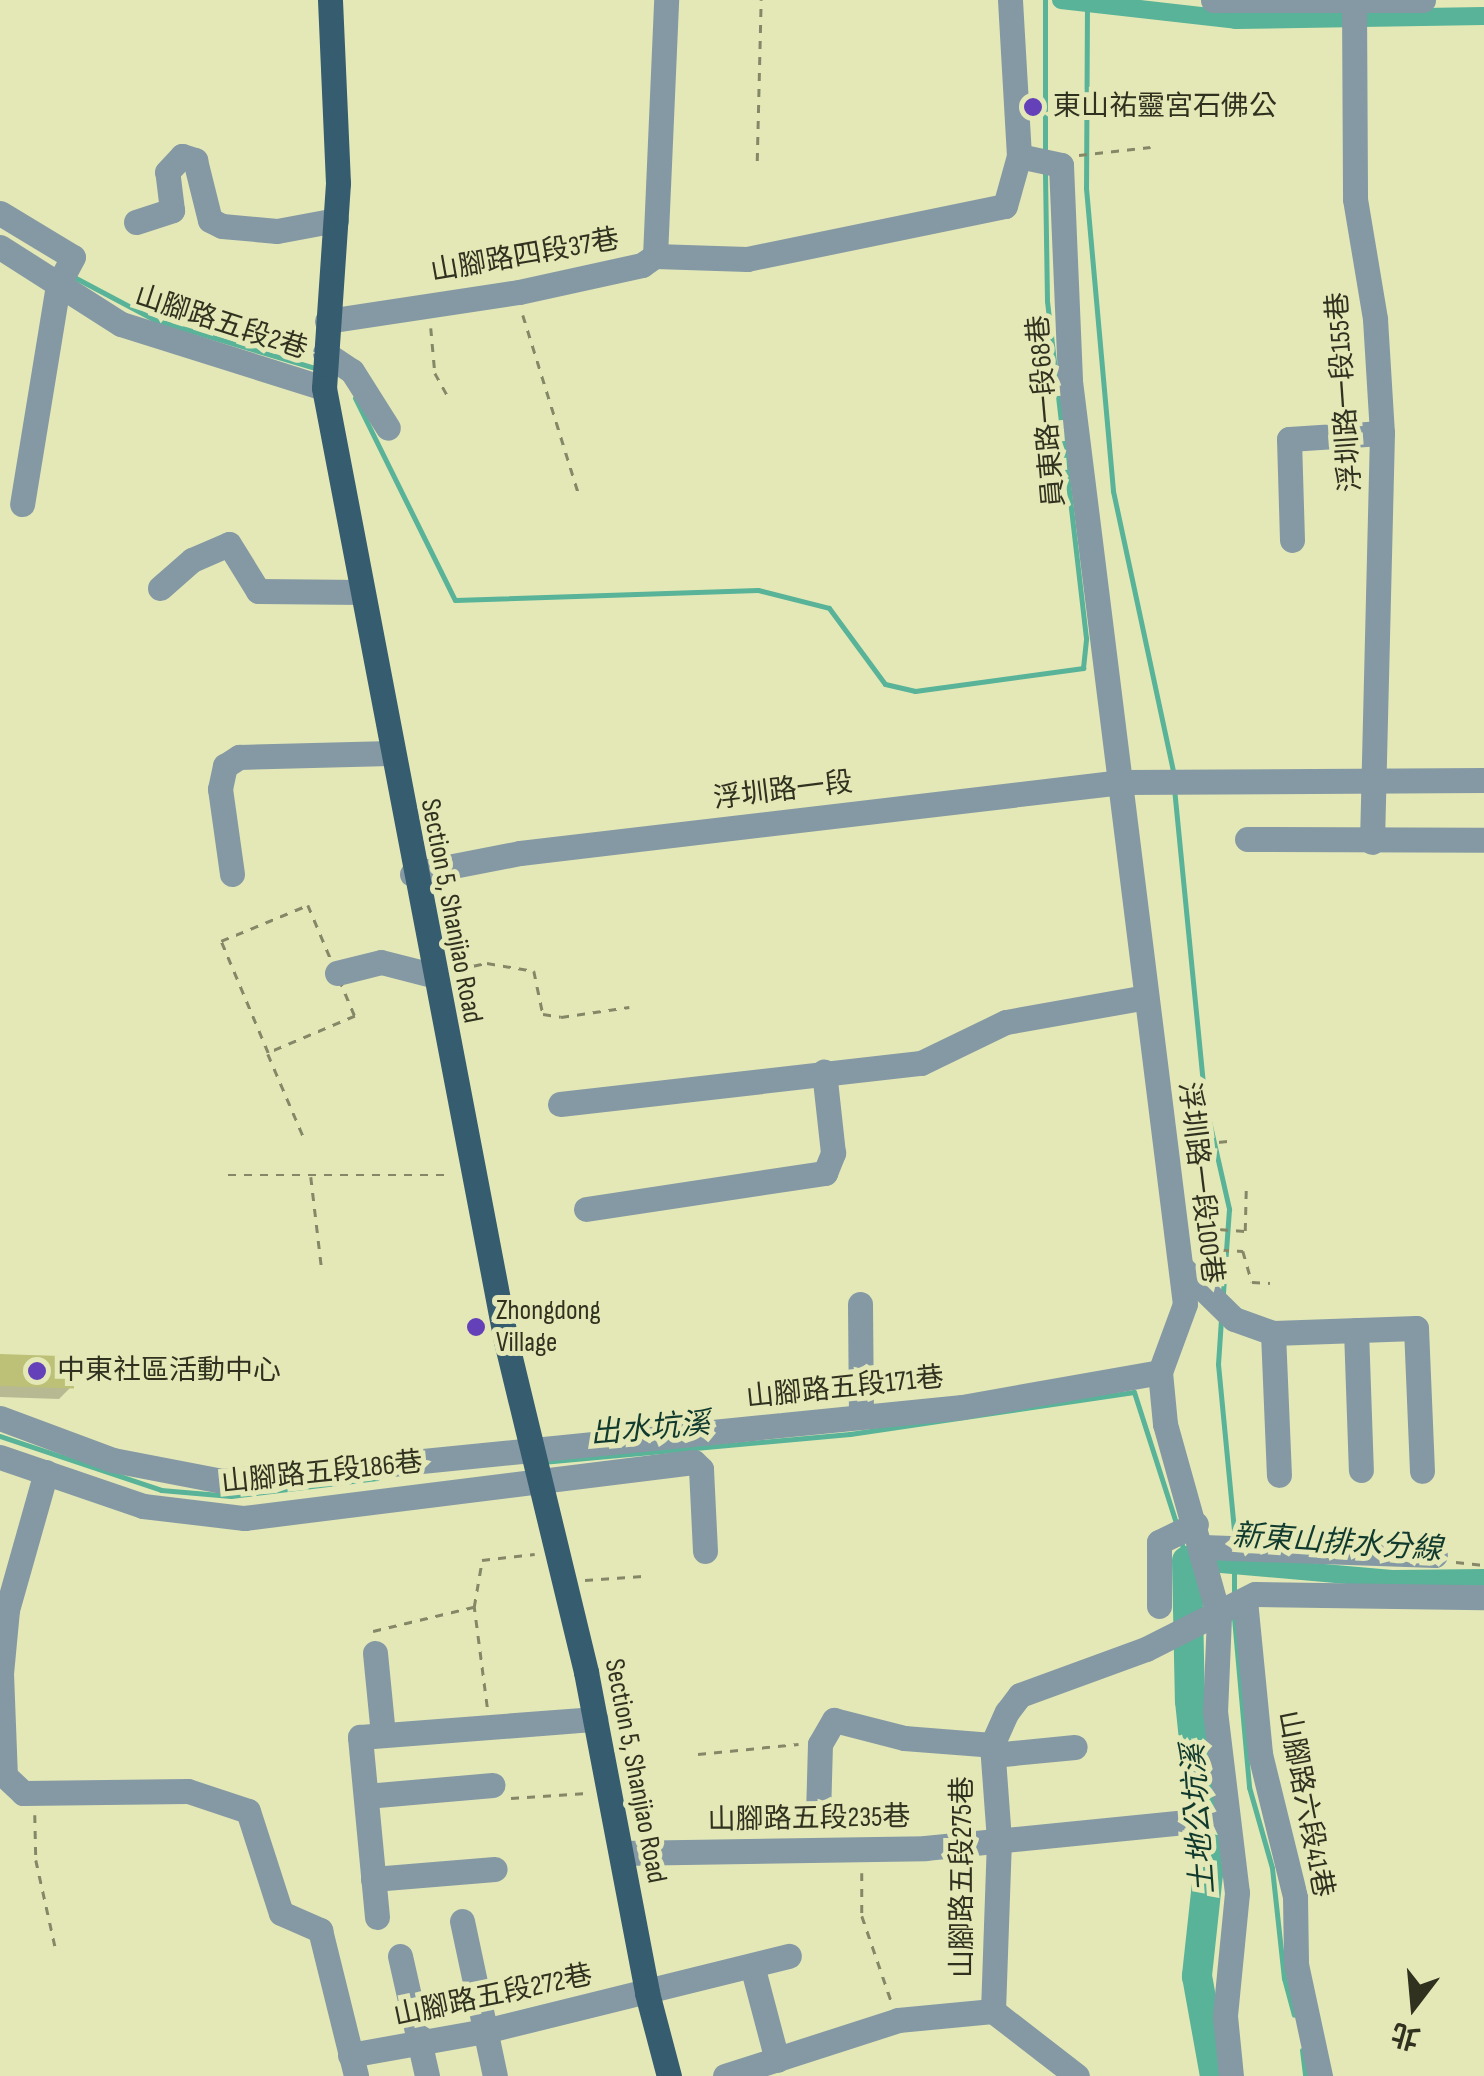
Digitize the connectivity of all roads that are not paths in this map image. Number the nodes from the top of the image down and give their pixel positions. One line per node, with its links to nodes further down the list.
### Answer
1 (330, 0): 11 (main road, Section 5, Shanjiao Road)
2 (666, 0): 14 (street, 山腳路四段37巷)
3 (1010, 0): 8 (street)
4 (1022, 0): 8 (street)
5 (1212, 0): 7 (street)
6 (1423, 0): 7 (street)
7 (1354, 2): 19 (street, 浮圳路一段155巷)
8 (1015, 66): 9 (street)
9 (1020, 156): 14 (street); 27 (street, 員東路一段68巷)
10 (0, 213): 15 (street)
11 (336, 220): 12 (street); 16 (main road, Section 5, Shanjiao Road)
12 (136, 222)
13 (0, 248): 15 (street, 山腳路五段2巷)
14 (655, 256): 16 (street, 山腳路四段37巷)
15 (58, 285): 17 (street, 山腳路五段2巷); 20 (street)
16 (327, 322): 17 (main road, Section 5, Shanjiao Road)
17 (324, 373): 18 (street); 23 (main road, Section 5, Shanjiao Road)
18 (388, 428)
19 (1382, 433): 21 (street); 25 (street, 浮圳路一段155巷)
20 (22, 504)
21 (1292, 540)
22 (160, 588): 23 (street)
23 (362, 592): 24 (main road, Section 5, Shanjiao Road)
24 (391, 753): 31 (street); 32 (main road, Section 5, Shanjiao Road)
25 (1374, 779): 26 (street, 浮圳路一段); 27 (street, 浮圳路一段); 30 (street, 浮圳路一段155巷)
26 (1484, 780)
27 (1122, 782): 32 (street, 浮圳路一段); 35 (street, 浮圳路一段100巷)
28 (1247, 839): 30 (street)
29 (1484, 840): 30 (street)
30 (1372, 842)
31 (232, 874)
32 (412, 874): 34 (main road, Section 5, Shanjiao Road)
33 (337, 973): 34 (street)
34 (432, 975): 46 (main road, Section 5, Shanjiao Road)
35 (1146, 997): 36 (street); 39 (street, 浮圳路一段100巷)
36 (824, 1071): 37 (street); 38 (street)
37 (560, 1104)
38 (586, 1209)
39 (1181, 1267): 42 (street); 43 (street, 浮圳路一段100巷)
40 (860, 1304): 44 (street)
41 (1356, 1330): 42 (street); 48 (street); 49 (street)
42 (1273, 1332): 51 (street)
43 (1160, 1372): 44 (street, 山腳路五段171巷); 53 (street, 浮圳路一段100巷)
44 (862, 1415): 46 (street, 山腳路五段171巷)
45 (0, 1418): 46 (street, 山腳路五段171巷)
46 (534, 1452): 52 (main road, Section 5, Shanjiao Road)
47 (0, 1456): 50 (street, 山腳路五段186巷)
48 (1361, 1470)
49 (1422, 1471)
50 (46, 1472): 52 (street, 山腳路五段186巷); 60 (street)
51 (1278, 1476)
52 (538, 1478): 55 (street, 山腳路五段186巷); 64 (main road, Section 5, Shanjiao Road)
53 (1200, 1535): 54 (street); 59 (street); 61 (street, 浮圳路一段100巷)
54 (1254, 1548): 56 (street); 57 (street, 山腳路六段41巷)
55 (705, 1551)
56 (1435, 1556)
57 (1250, 1597): 58 (street); 61 (street); 93 (street, 山腳路六段41巷)
58 (1484, 1597)
59 (1159, 1606)
60 (4, 1609): 63 (street)
61 (1210, 1621): 67 (street, 山腳路五段275巷); 71 (street, 浮圳路一段100巷)
62 (371, 1642): 65 (street)
63 (1, 1673): 86 (street)
64 (595, 1719): 65 (street); 73 (main road, Section 5, Shanjiao Road)
65 (383, 1735): 69 (street)
66 (1075, 1747): 67 (street)
67 (992, 1750): 70 (street); 72 (street, 山腳路五段275巷)
68 (501, 1792): 69 (street)
69 (366, 1796): 75 (street)
70 (818, 1815)
71 (1225, 1818): 72 (street, 山腳路五段235巷); 92 (street, 浮圳路一段100巷)
72 (998, 1840): 73 (street, 山腳路五段235巷); 82 (street, 山腳路五段275巷)
73 (620, 1853): 81 (main road, Section 5, Shanjiao Road)
74 (495, 1869): 75 (street)
75 (374, 1879): 76 (street)
76 (377, 1917)
77 (462, 1921): 83 (street)
78 (400, 1956): 84 (street)
79 (790, 1956): 81 (street, 山腳路五段272巷)
80 (754, 1973): 85 (street)
81 (647, 1993): 83 (street, 山腳路五段272巷); 89 (main road, Section 5, Shanjiao Road)
82 (992, 2010): 85 (street, 山腳路五段275巷); 91 (street)
83 (485, 2031): 84 (street, 山腳路五段272巷); 88 (street)
84 (419, 2043): 86 (street, 山腳路五段272巷); 87 (street)
85 (777, 2060): 90 (street, 山腳路五段275巷)
86 (353, 2065)
87 (426, 2076)
88 (495, 2076)
89 (670, 2076)
90 (725, 2076)
91 (1077, 2076)
92 (1231, 2076)
93 (1320, 2076)

